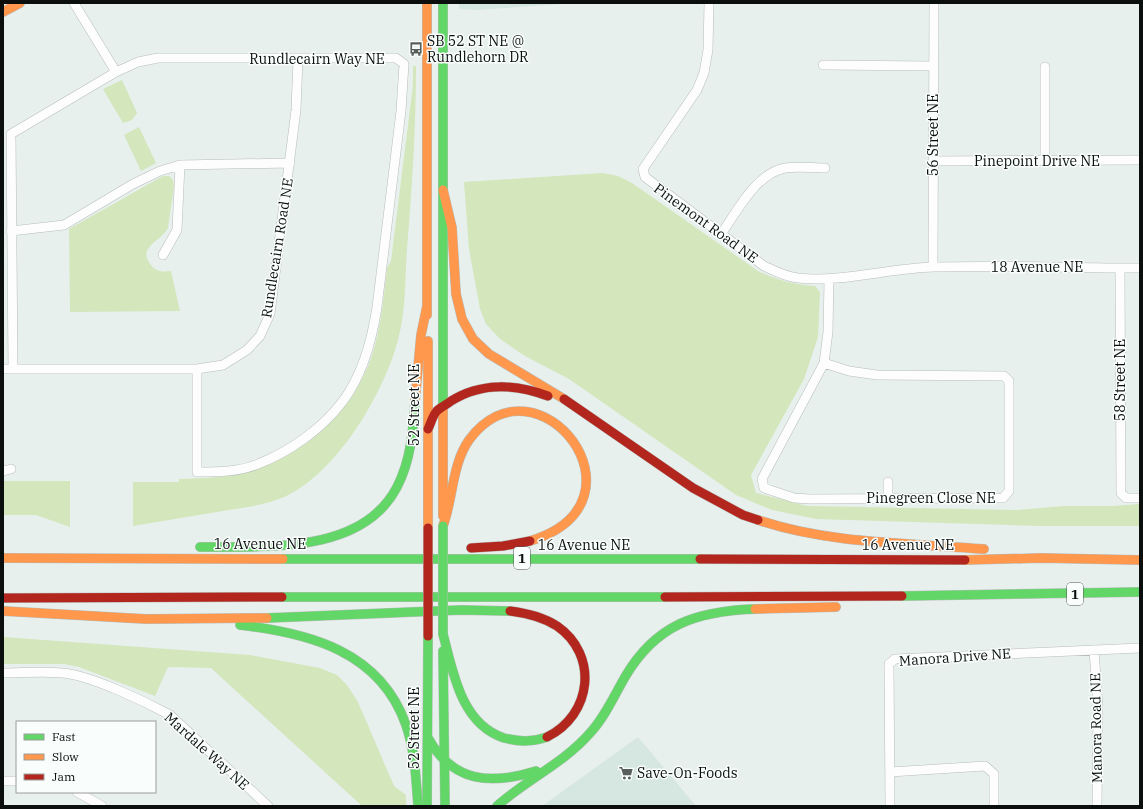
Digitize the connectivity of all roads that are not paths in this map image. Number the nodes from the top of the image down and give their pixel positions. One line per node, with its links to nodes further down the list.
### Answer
1 (20, 3): 7 (main road)
2 (74, 3): 12 (street)
3 (427, 3): 27 (main road, 52 Street NE)
4 (443, 3): 19 (main road, 52 Street NE)
5 (708, 3): 21 (street, Pinemont Road NE)
6 (934, 3): 10 (street, 56 Street NE)
7 (3, 12)
8 (298, 59): 12 (street, Rundlecairn Way NE); 16 (street, Rundlecairn Road NE); 31 (street, Rundlecairn Way NE)
9 (823, 65): 10 (street)
10 (932, 66): 14 (street, 56 Street NE)
11 (1045, 67): 15 (street)
12 (116, 72): 20 (street, Rundlecairn Way NE)
13 (1140, 160): 15 (street, Pinepoint Drive NE)
14 (934, 161): 15 (street, Pinepoint Drive NE); 23 (street, 56 Street NE)
15 (1045, 161)
16 (290, 163): 17 (street); 31 (street, Rundlecairn Road NE)
17 (180, 165): 20 (street); 22 (street)
18 (825, 168): 21 (street)
19 (443, 190): 32 (main road, 52 Street NE); 33 (main road)
20 (12, 231): 30 (street, Rundlecairn Way NE)
21 (721, 234): 26 (street, Pinemont Road NE)
22 (163, 255)
23 (933, 267): 24 (street, 18 Avenue NE); 26 (street, Pinemont Road NE)
24 (1120, 268): 25 (street, 18 Avenue NE); 37 (street, 58 Street NE)
25 (1140, 268)
26 (829, 278): 28 (street, Pinegreen Close NE)
27 (427, 306): 34 (main road, 52 Street NE); 39 (main road)
28 (824, 363): 36 (street, Pinegreen Close NE); 36 (street, Pinegreen Close NE)
29 (3, 370): 30 (street, Rundlecairn Road NE)
30 (13, 370): 31 (street, Rundlecairn Road NE)
31 (197, 370)
32 (443, 407): 33 (main road); 34 (main road); 38 (main road, 52 Street NE)
33 (574, 407): 44 (main road)
34 (428, 429): 57 (main road, 52 Street NE, bridge)
35 (888, 482): 36 (street)
36 (888, 498)
37 (1140, 498)
38 (443, 526): 43 (main road); 53 (main road, 52 Street NE, bridge)
39 (193, 547)
40 (102, 549): 41 (main road)
41 (3, 551)
42 (3, 558): 43 (main road, 16 Avenue NE / 1)
43 (253, 558): 44 (main road, 16 Avenue NE / 1)
44 (1041, 558): 45 (main road, 16 Avenue NE / 1)
45 (1140, 560)
46 (1140, 592): 47 (main road, 1)
47 (1010, 596): 48 (main road, 1); 49 (main road)
48 (3, 598)
49 (893, 606)
50 (848, 607): 59 (main road)
51 (3, 611): 52 (main road)
52 (204, 619): 53 (main road); 66 (main road)
53 (443, 634): 58 (main road, 52 Street NE)
54 (1140, 648): 55 (street, Manora Drive NE)
55 (1094, 650): 60 (street, Manora Drive NE); 72 (street, Manora Road NE)
56 (3, 673): 65 (street, Mardale Way NE)
57 (428, 738): 58 (main road); 67 (main road, 52 Street NE)
58 (444, 761): 59 (main road); 68 (main road, 52 Street NE)
59 (555, 763): 69 (main road)
60 (890, 772): 70 (street, Manora Drive NE); 71 (street)
61 (3, 781): 62 (street)
62 (16, 781)
63 (79, 793): 64 (street)
64 (102, 806)
65 (268, 806)
66 (418, 806)
67 (427, 806)
68 (445, 806)
69 (497, 806)
70 (890, 806)
71 (994, 806)
72 (1097, 806)

